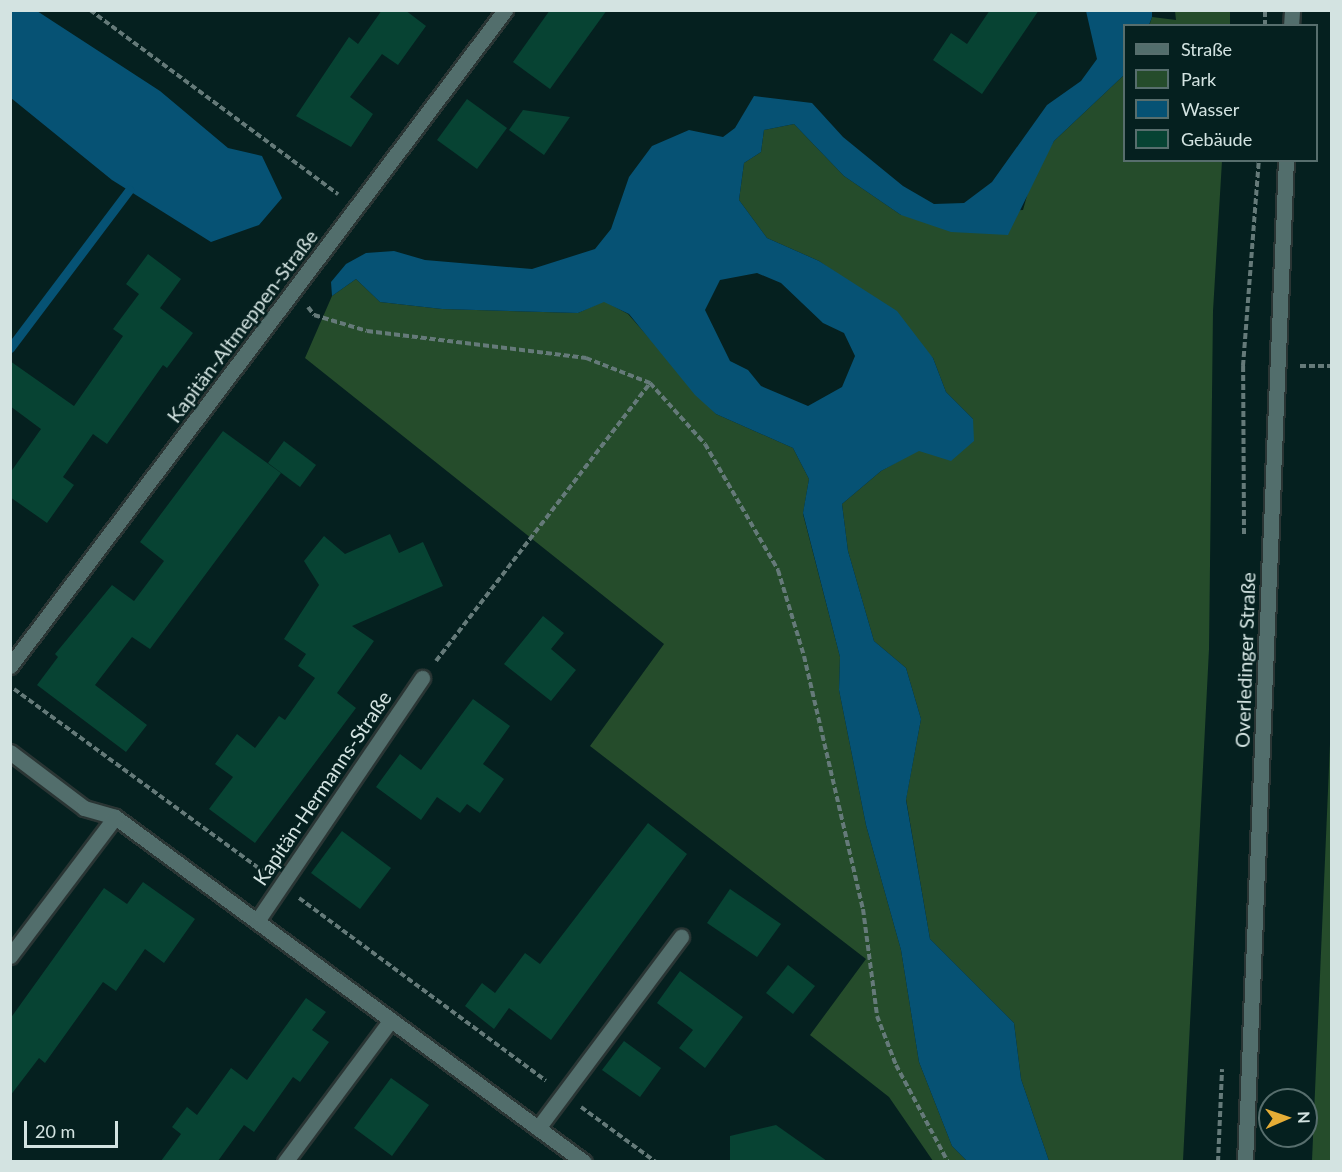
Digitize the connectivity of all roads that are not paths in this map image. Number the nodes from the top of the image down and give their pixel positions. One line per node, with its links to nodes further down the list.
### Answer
1 (505, 10): 3 (street, Kapitän-Altmeppen-Straße)
2 (1286, 162): 14 (street, Overledinger Straße)
3 (10, 666)
4 (422, 678): 7 (street, Kapitän-Hermanns-Straße)
5 (10, 752): 6 (street)
6 (115, 817): 7 (street); 9 (street)
7 (257, 921): 10 (street)
8 (681, 937): 11 (street)
9 (10, 956)
10 (391, 1020): 11 (street); 12 (street)
11 (538, 1128): 13 (street)
12 (285, 1161)
13 (585, 1161)
14 (1245, 1161)

